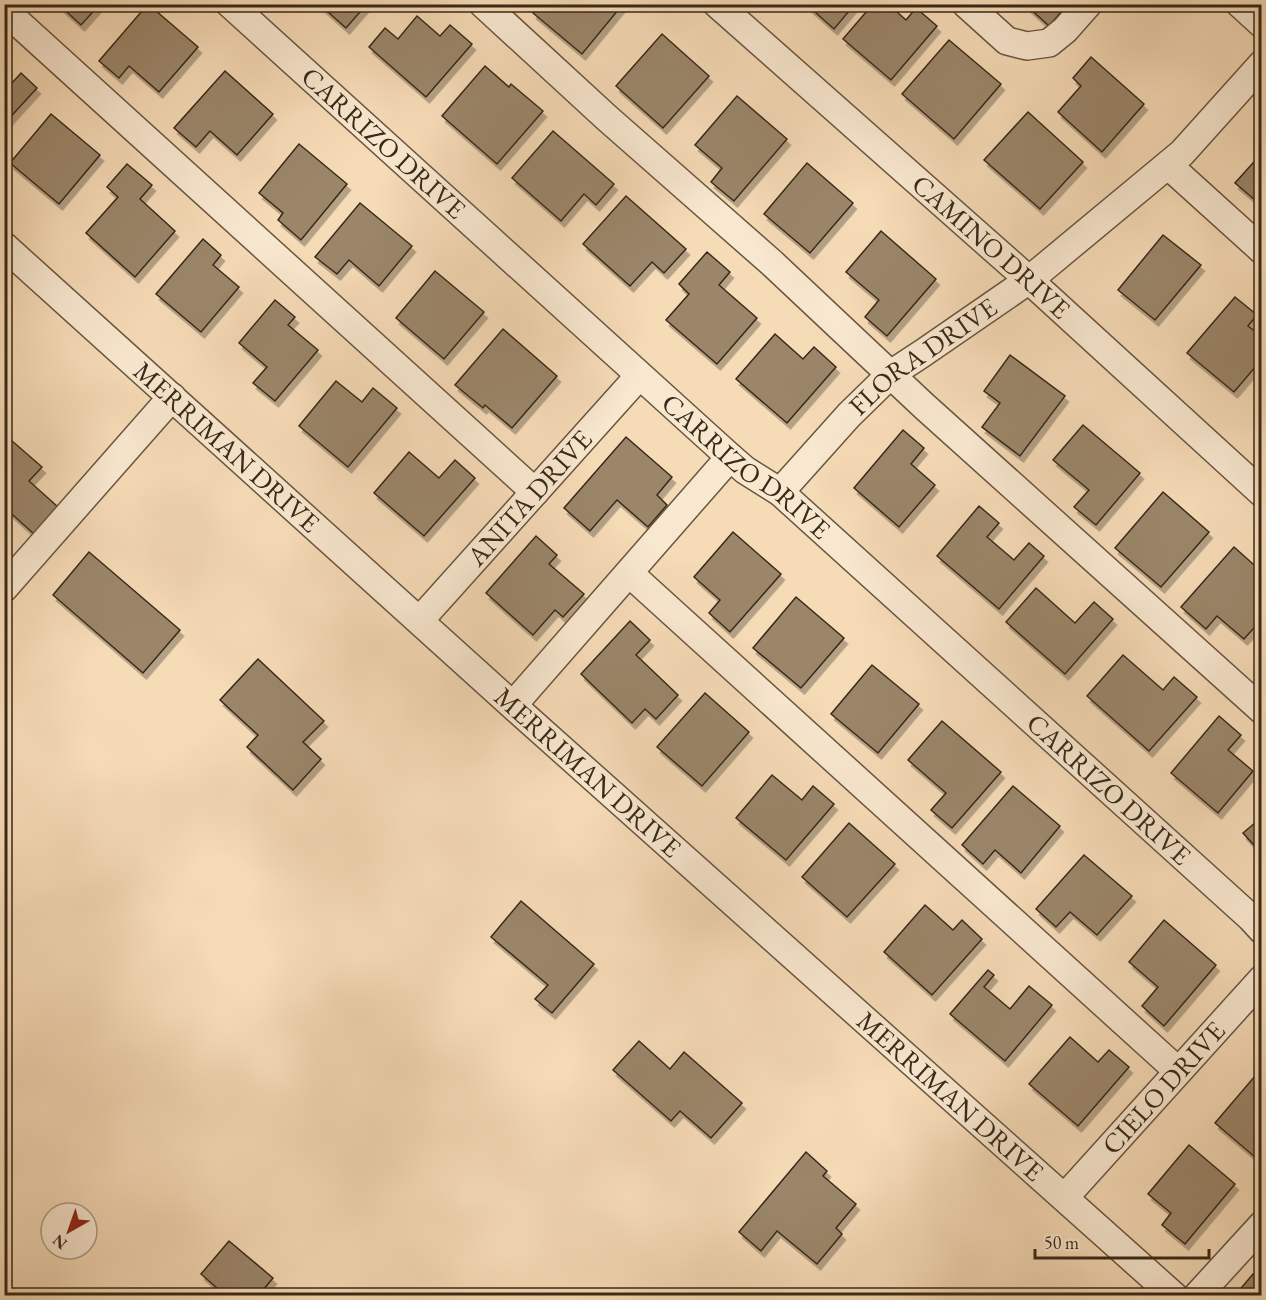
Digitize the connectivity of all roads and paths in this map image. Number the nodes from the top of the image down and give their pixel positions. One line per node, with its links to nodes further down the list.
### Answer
1 (483, 4): 14 (street)
2 (717, 4): 13 (street, CAMINO DRIVE)
3 (966, 4): 4 (street)
4 (1088, 4)
5 (1240, 4): 8 (street)
6 (235, 6): 15 (street, CARRIZO DRIVE)
7 (4, 10): 18 (street)
8 (1262, 24)
9 (1262, 64): 10 (street, FLORA DRIVE)
10 (1168, 165): 12 (street); 13 (street, FLORA DRIVE)
11 (4, 246): 16 (street, MERRIMAN DRIVE)
12 (1262, 250)
13 (1029, 280): 14 (street, FLORA DRIVE); 20 (street, CAMINO DRIVE)
14 (891, 374): 19 (street, FLORA DRIVE); 25 (street)
15 (639, 376): 17 (street, CARRIZO DRIVE); 18 (street, ANITA DRIVE)
16 (172, 397): 22 (street); 23 (street, MERRIMAN DRIVE)
17 (730, 457): 19 (street, CARRIZO DRIVE); 21 (street)
18 (535, 492): 23 (street, ANITA DRIVE)
19 (780, 492): 26 (street, CARRIZO DRIVE)
20 (1262, 494)
21 (629, 573): 24 (street); 28 (street)
22 (4, 588)
23 (420, 620): 24 (street, MERRIMAN DRIVE)
24 (513, 705): 29 (street, MERRIMAN DRIVE)
25 (1262, 710)
26 (1262, 930)
27 (1262, 979): 28 (street, CIELO DRIVE)
28 (1178, 1071): 29 (street, CIELO DRIVE)
29 (1065, 1197): 31 (street, MERRIMAN DRIVE)
30 (1262, 1225): 32 (street)
31 (1174, 1296)
32 (1197, 1296)

